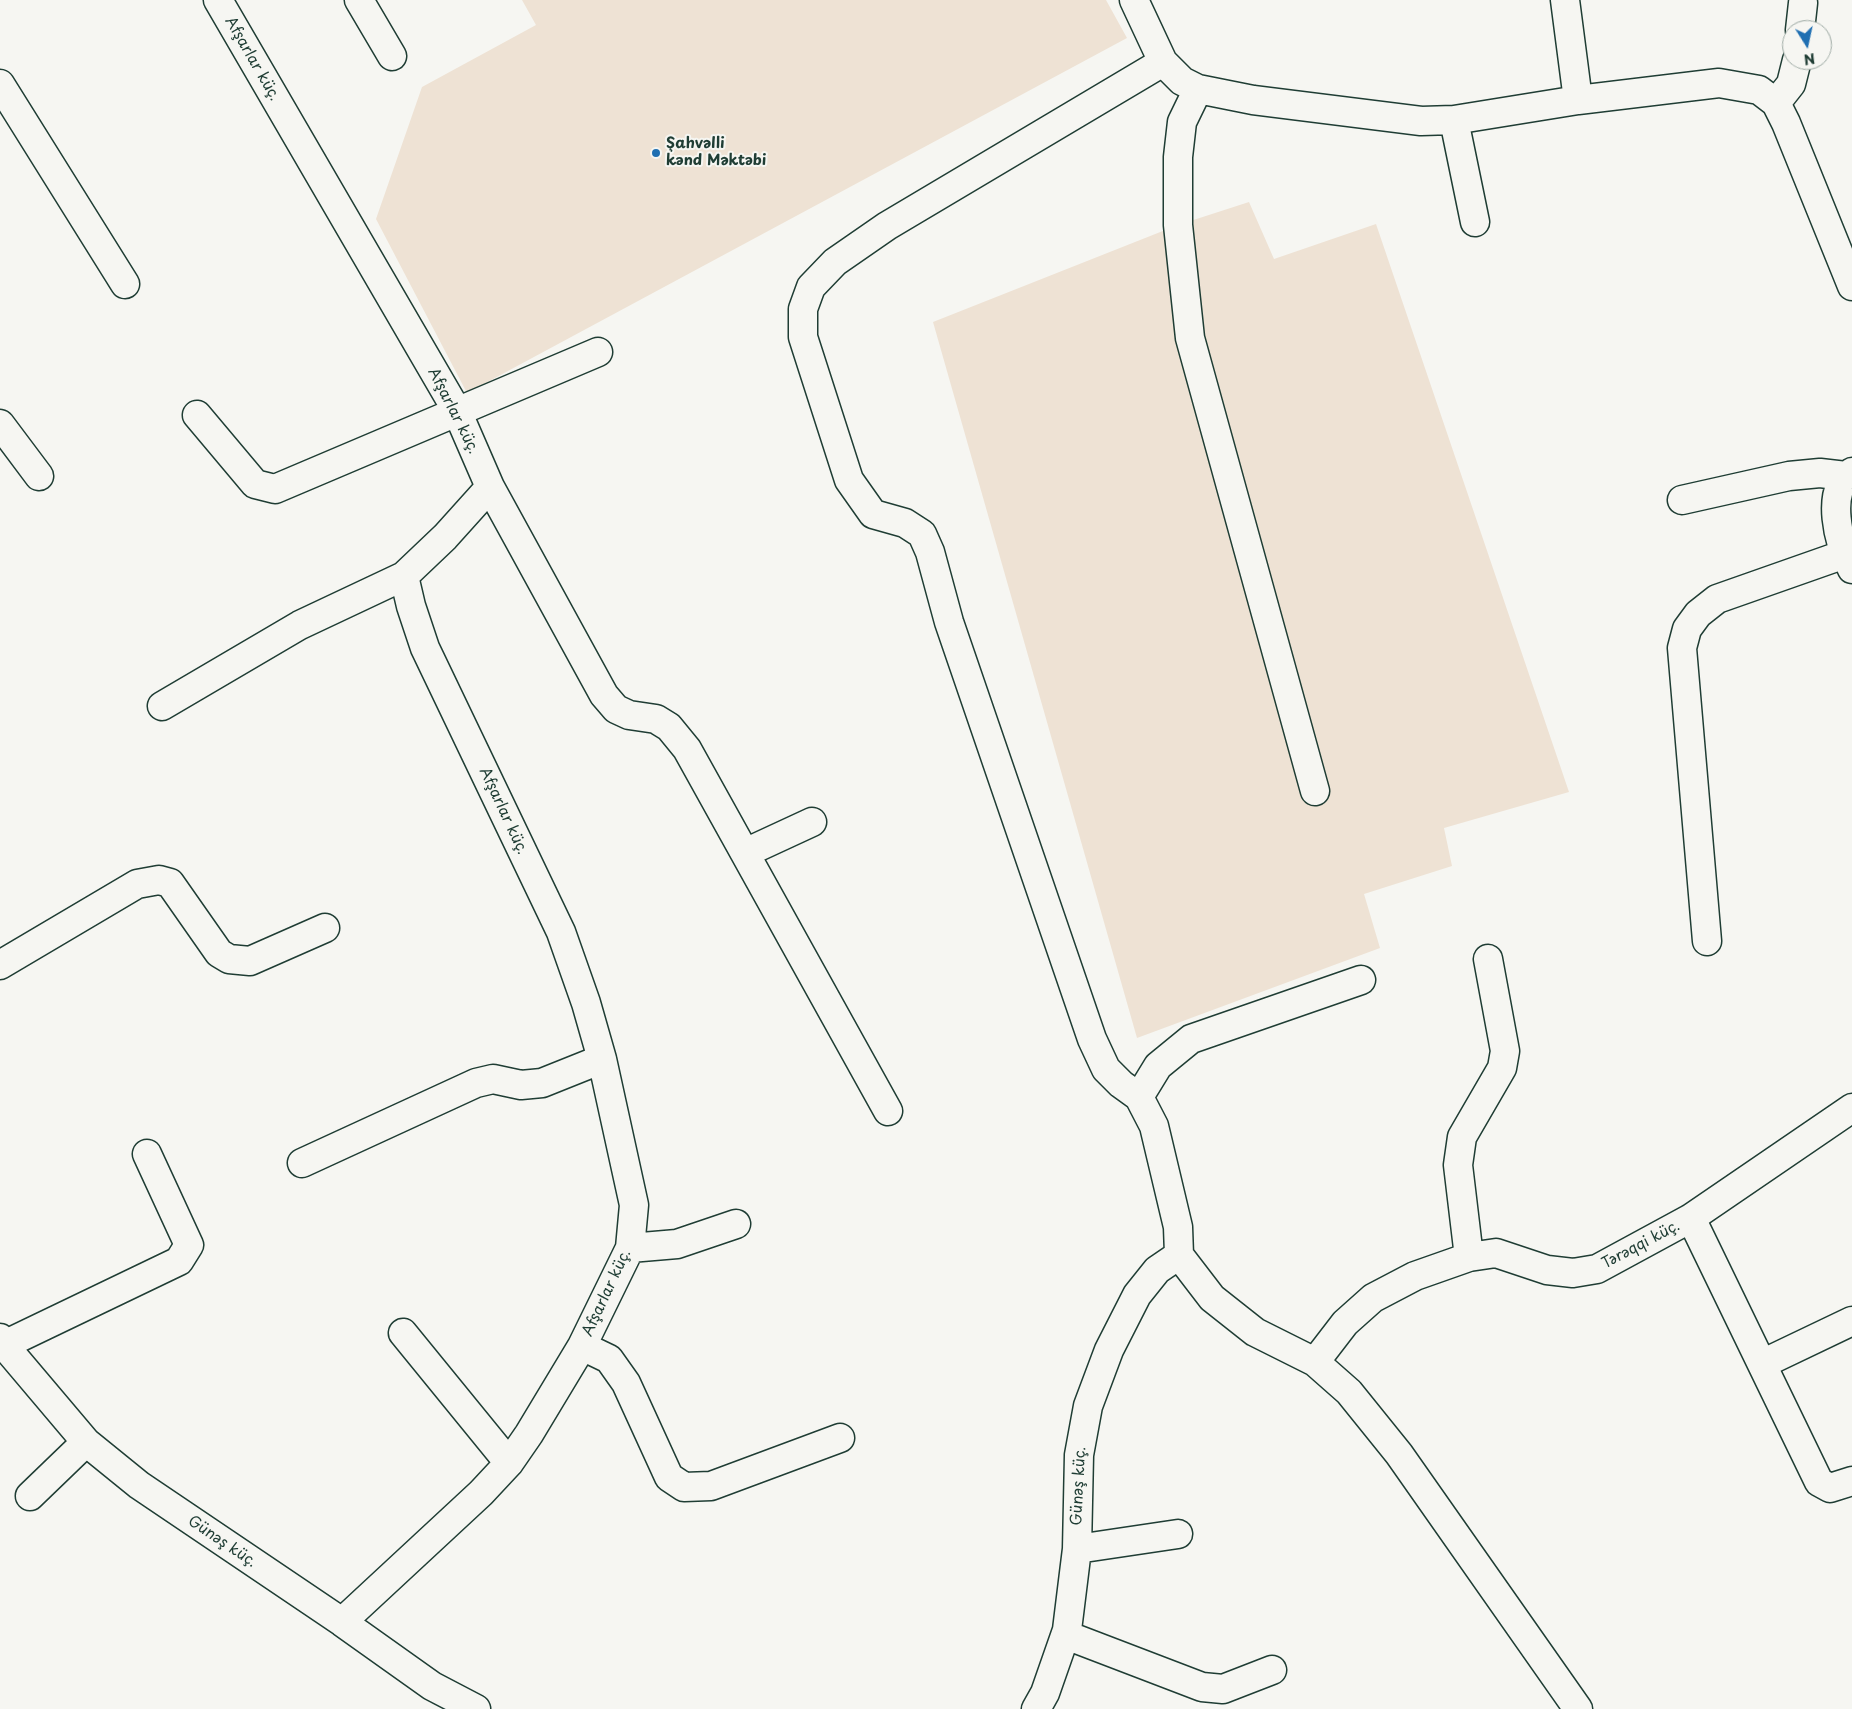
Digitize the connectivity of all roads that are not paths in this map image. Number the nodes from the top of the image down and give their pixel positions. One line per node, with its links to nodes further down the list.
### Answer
1 (218, 0): 19 (street, Afşarlar küç.)
2 (359, 0): 7 (street)
3 (1134, 0): 8 (street)
4 (1566, 0): 12 (street)
5 (1803, 4): 6 (street)
6 (1801, 20)
7 (392, 56)
8 (1164, 62): 11 (street); 38 (street)
9 (1794, 70): 13 (street)
10 (0, 84): 16 (street)
11 (1198, 89): 14 (street); 29 (street)
12 (1578, 100): 13 (street); 14 (street)
13 (1776, 103): 17 (street)
14 (1454, 120): 15 (street)
15 (1474, 222)
16 (125, 284)
17 (1852, 286)
18 (598, 352): 19 (street)
19 (457, 412): 20 (street); 24 (street, Afşarlar küç.)
20 (197, 415)
21 (0, 424): 23 (street)
22 (1849, 474): 25 (street); 26 (street)
23 (39, 476)
24 (490, 487): 27 (street); 31 (street, Afşarlar küç.)
25 (1682, 500)
26 (1848, 562): 33 (street)
27 (404, 576): 28 (street); 37 (street, Afşarlar küç.)
28 (162, 706)
29 (1315, 791)
30 (812, 822): 31 (street)
31 (745, 853): 40 (street, Afşarlar küç.)
32 (326, 928): 35 (street)
33 (1708, 941)
34 (1488, 959): 47 (street)
35 (0, 965)
36 (1361, 980): 38 (street)
37 (602, 1059): 42 (street); 45 (street, Afşarlar küç.)
38 (1139, 1097): 46 (street)
39 (1852, 1108): 43 (street, Tərəqqi küç.)
40 (888, 1111)
41 (147, 1154): 50 (street)
42 (302, 1163)
43 (1691, 1218): 47 (street, Tərəqqi küç.); 53 (street)
44 (736, 1224): 45 (street)
45 (630, 1248): 51 (street, Afşarlar küç.)
46 (1178, 1255): 52 (street); 60 (street, Günəş küç.)
47 (1469, 1258): 52 (street, Tərəqqi küç.)
48 (1852, 1321): 53 (street)
49 (403, 1333): 56 (street)
50 (2, 1342): 55 (street, Günəş küç.)
51 (582, 1346): 54 (street); 56 (street, Afşarlar küç.)
52 (1315, 1362): 67 (street)
53 (1762, 1364): 57 (street)
54 (840, 1438)
55 (86, 1442): 58 (street); 61 (street, Günəş küç.)
56 (509, 1463): 61 (street, Afşarlar küç.)
57 (1852, 1481)
58 (30, 1496)
59 (1178, 1534): 60 (street)
60 (1076, 1548): 62 (street, Günəş küç.)
61 (342, 1622): 64 (street, Günəş küç.)
62 (1066, 1635): 63 (street); 66 (street, Günəş küç.)
63 (1272, 1670)
64 (431, 1698): 65 (street, Günəş küç.)
65 (476, 1709)
66 (1036, 1709)
67 (1578, 1709)

